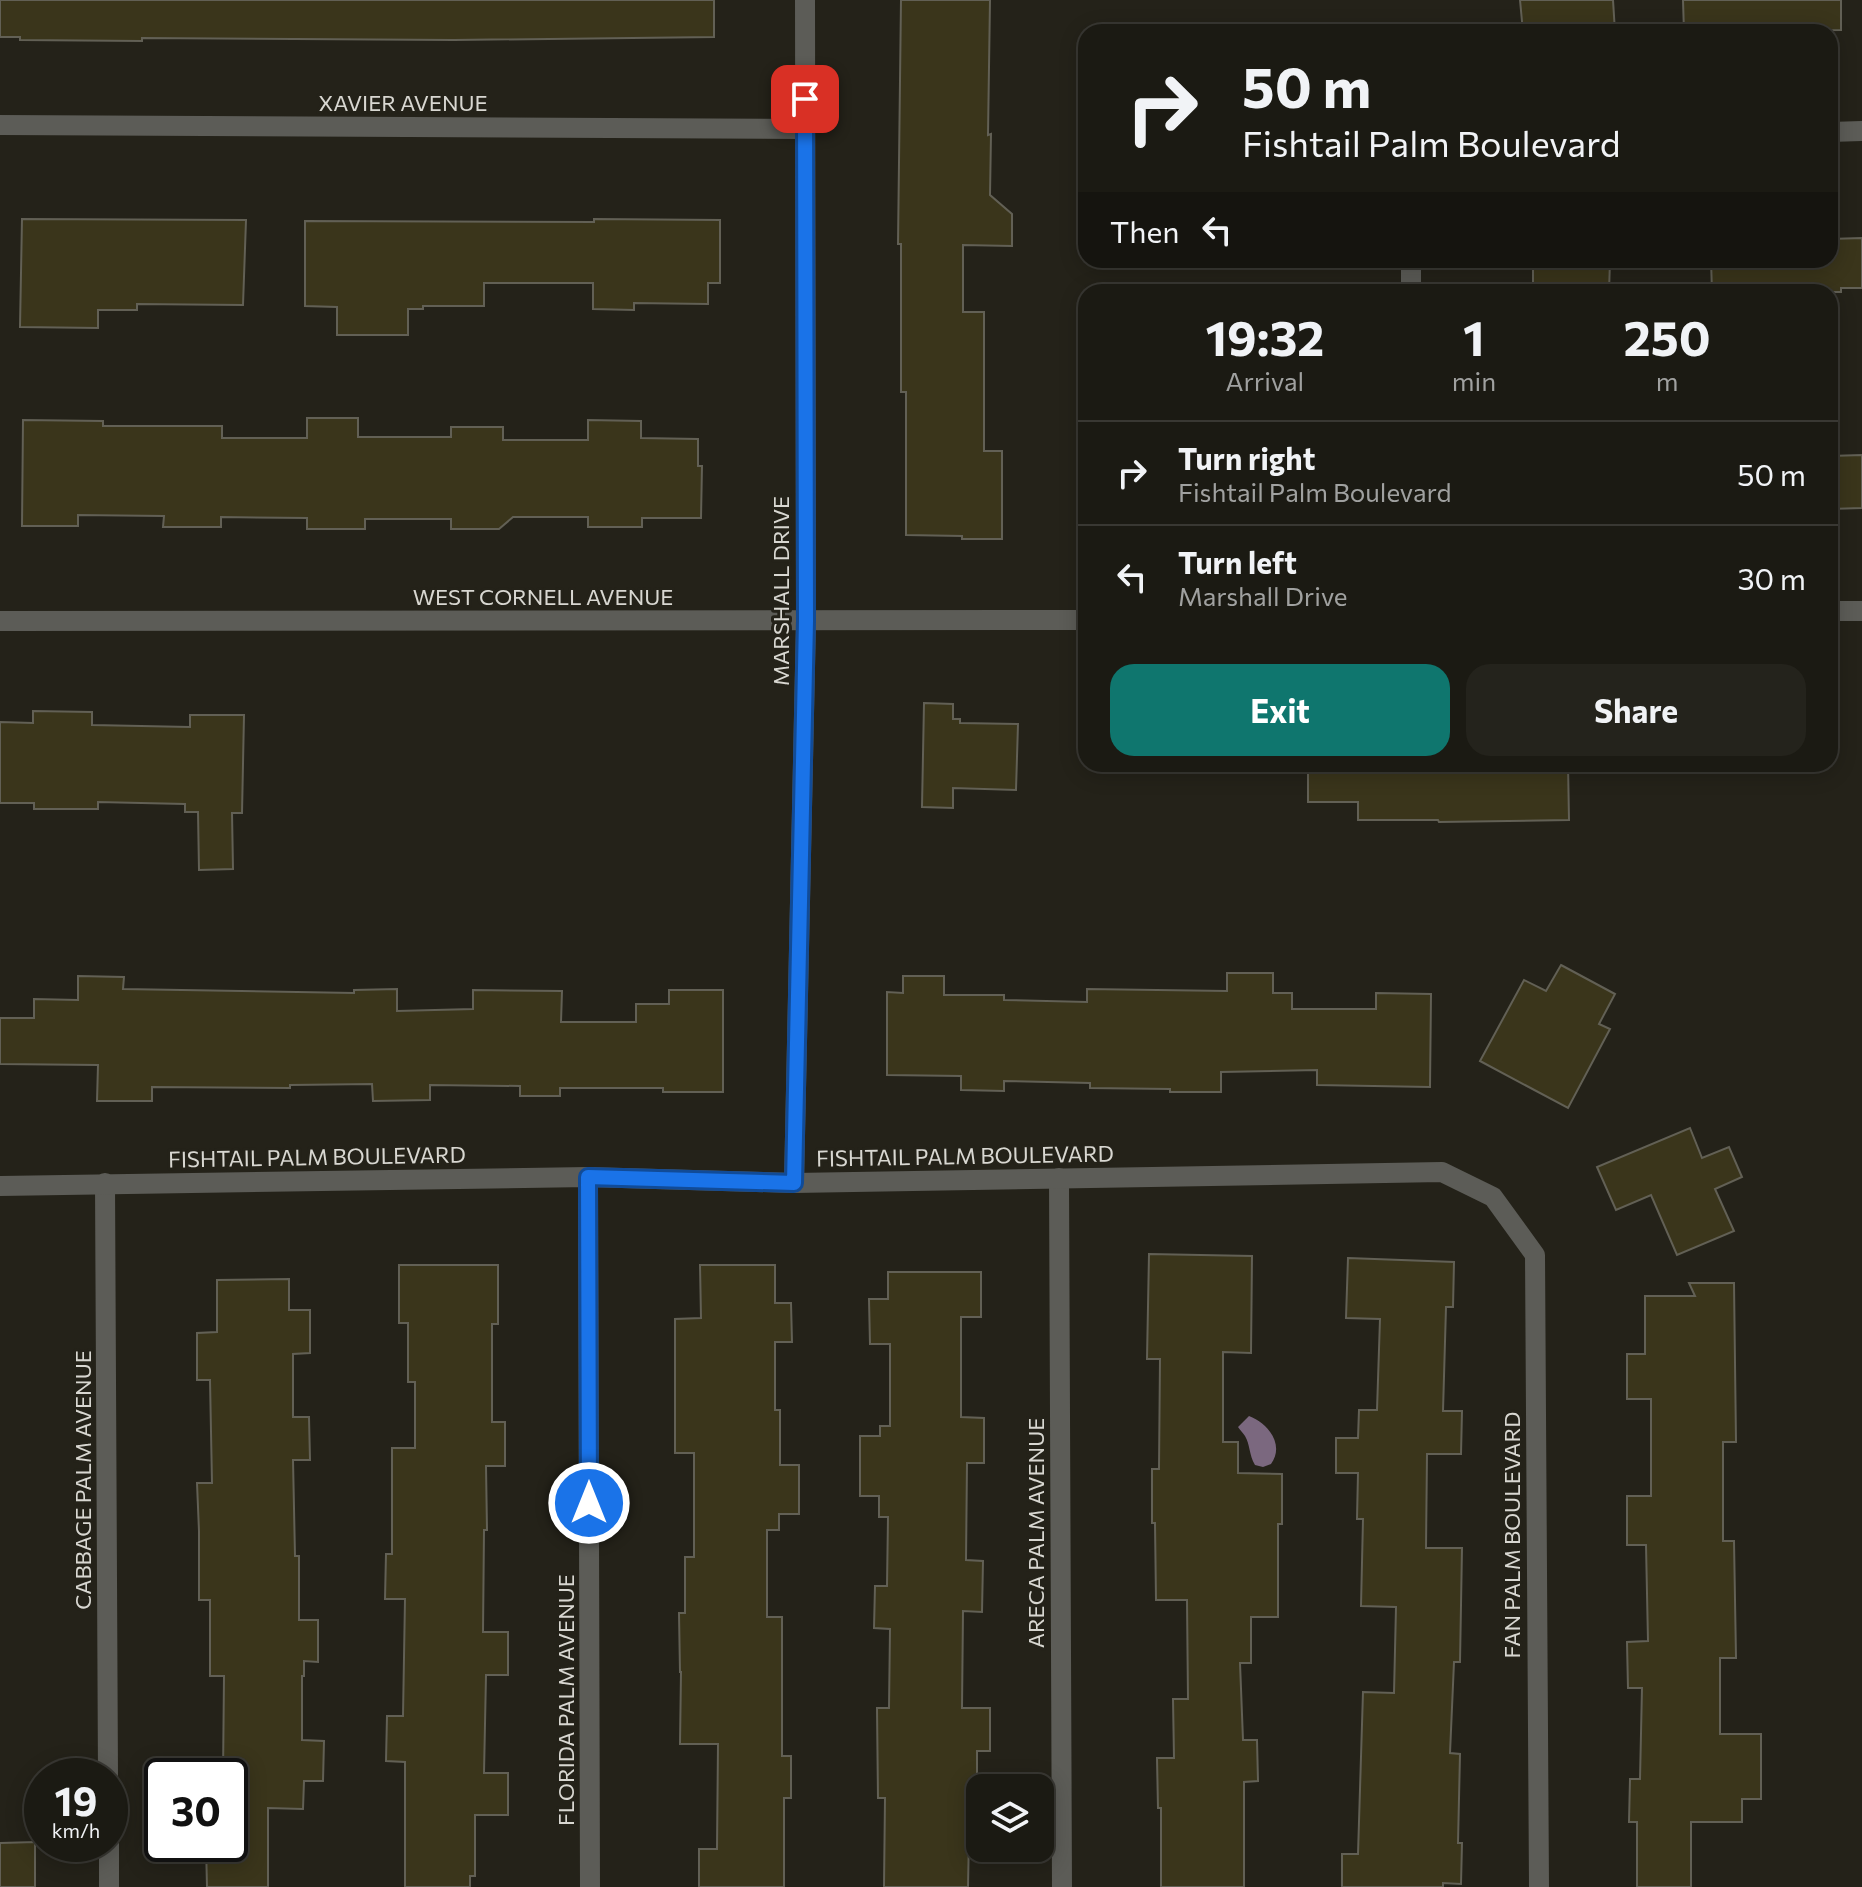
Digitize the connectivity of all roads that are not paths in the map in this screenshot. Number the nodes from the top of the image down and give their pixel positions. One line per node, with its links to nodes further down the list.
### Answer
1 (805, 0): 3 (street, MARSHALL DRIVE)
2 (0, 125): 3 (street, XAVIER AVENUE)
3 (805, 129): 10 (street, MARSHALL DRIVE)
4 (1862, 131): 5 (street)
5 (1838, 132)
6 (1838, 611): 7 (street)
7 (1862, 611)
8 (1078, 620): 10 (street, WEST CORNELL AVENUE)
9 (0, 621): 10 (street, WEST CORNELL AVENUE)
10 (806, 621): 14 (street, MARSHALL DRIVE)
11 (588, 1177): 13 (street, FISHTAIL PALM BOULEVARD); 14 (street, FISHTAIL PALM BOULEVARD); 20 (street, FLORIDA PALM AVENUE)
12 (1059, 1178): 14 (street, FISHTAIL PALM BOULEVARD); 16 (street, FISHTAIL PALM BOULEVARD); 21 (street, ARECA PALM AVENUE)
13 (105, 1183): 15 (street, FISHTAIL PALM BOULEVARD); 17 (street, CABBAGE PALM AVENUE)
14 (794, 1183)
15 (0, 1186)
16 (1493, 1197): 22 (street, FAN PALM BOULEVARD)
17 (108, 1758)
18 (109, 1862): 19 (street)
19 (109, 1887)
20 (590, 1887)
21 (1062, 1887)
22 (1539, 1887)

